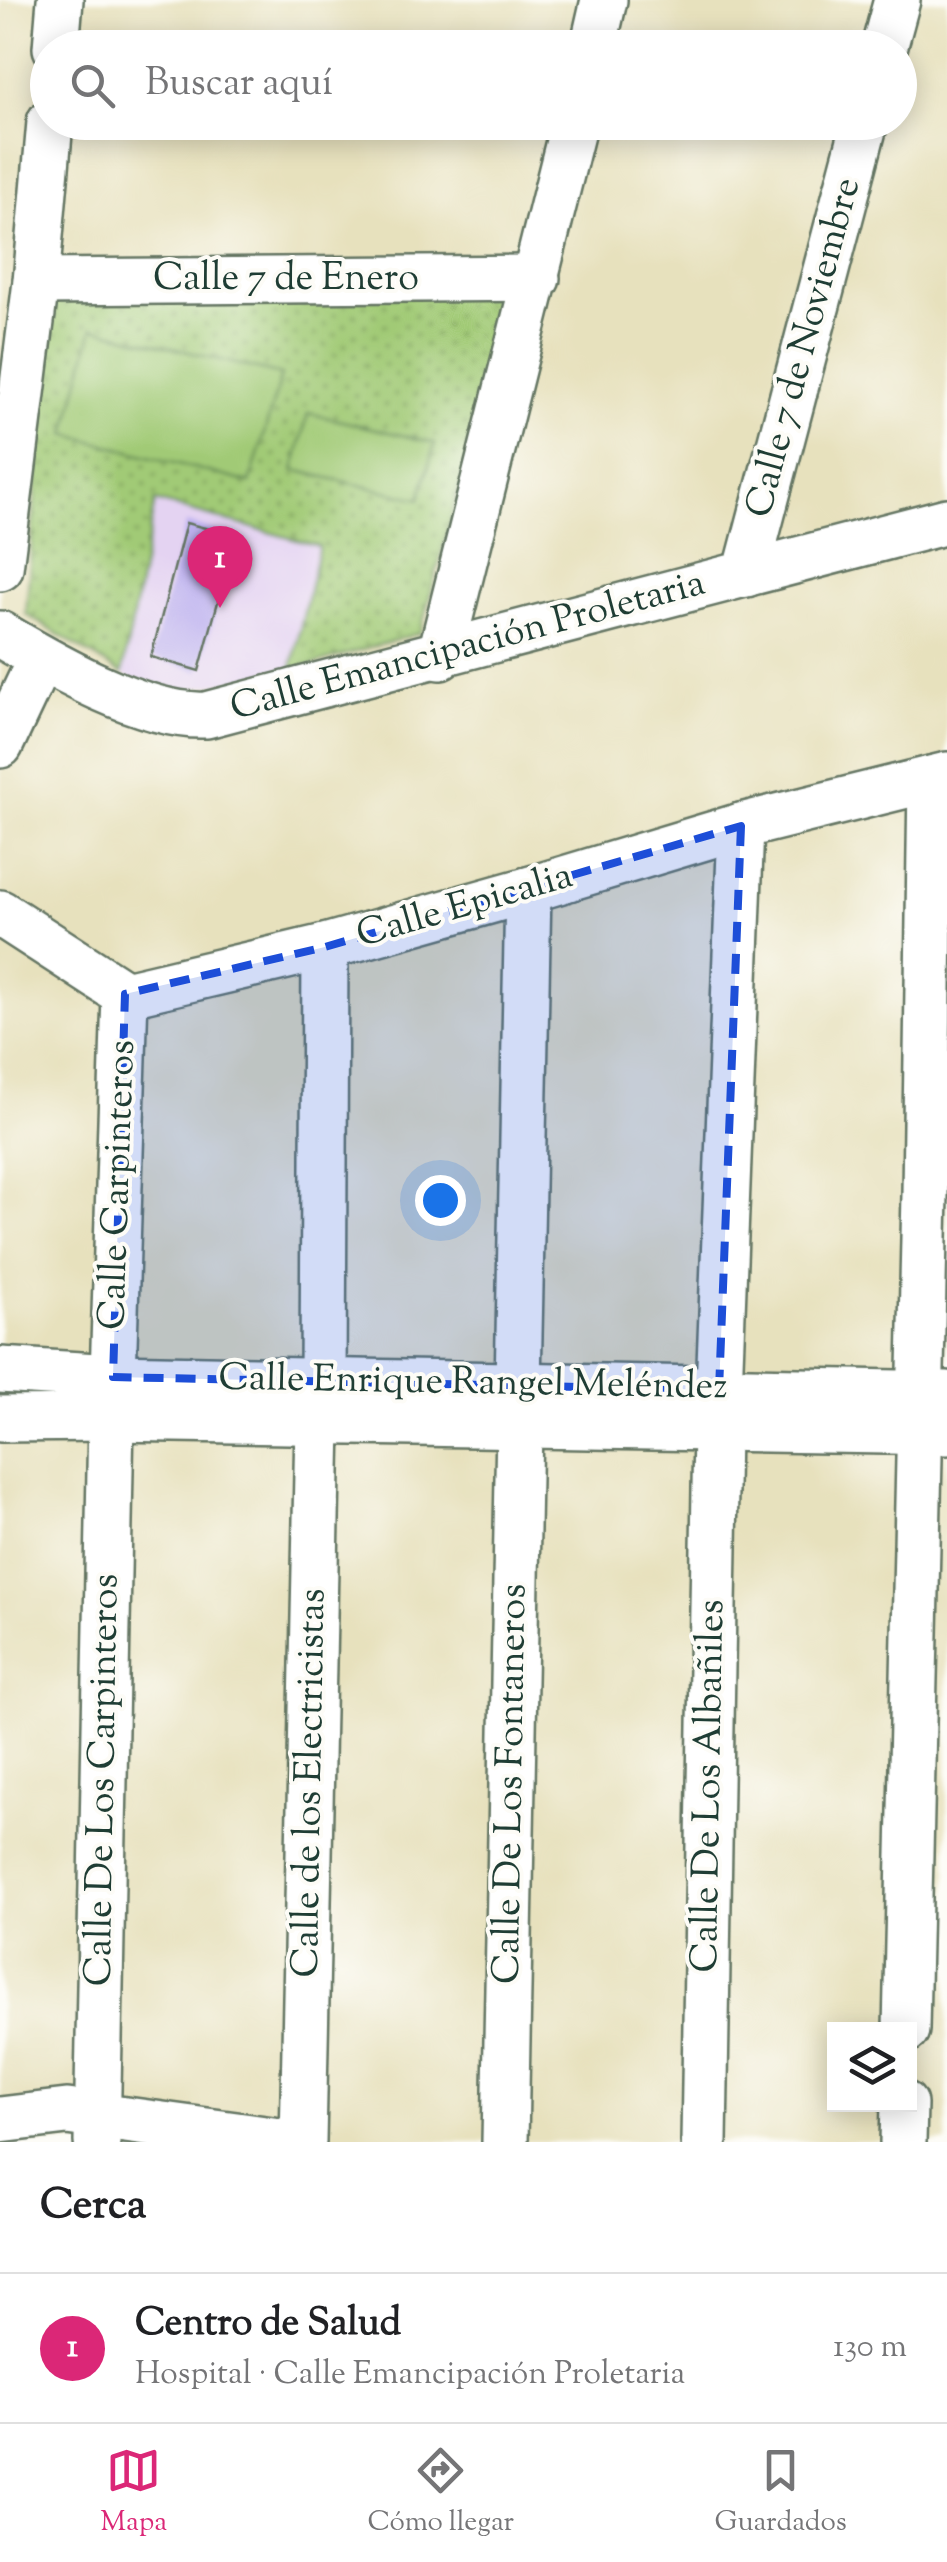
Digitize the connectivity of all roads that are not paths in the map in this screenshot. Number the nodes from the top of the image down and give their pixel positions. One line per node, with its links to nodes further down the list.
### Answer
1 (60, 0): 4 (street)
2 (604, 0): 5 (street)
3 (897, 0): 6 (street)
4 (58, 30)
5 (596, 30)
6 (889, 30)
7 (48, 140): 11 (street)
8 (570, 140): 10 (street)
9 (860, 140): 14 (street, Calle 7 de Noviembre)
10 (537, 278): 11 (street, Calle 7 de Enero); 16 (street)
11 (36, 282): 13 (street)
12 (947, 521): 14 (street, Calle Emancipación Proletaria)
13 (0, 568)
14 (746, 574): 16 (street, Calle Emancipación Proletaria)
15 (0, 634): 17 (street, Calle Emancipación Proletaria)
16 (440, 656): 17 (street, Calle Emancipación Proletaria)
17 (40, 658): 18 (street)
18 (0, 745)
19 (939, 777): 20 (street, Calle Epicalia); 25 (street)
20 (742, 826): 21 (street, Calle Epicalia); 31 (street, Calle De Los Albañiles)
21 (528, 890): 23 (street, Calle Epicalia); 30 (street, Calle De Los Fontaneros)
22 (0, 913): 24 (street)
23 (325, 946): 24 (street, Calle Epicalia); 29 (street, Calle de los Electricistas)
24 (126, 994): 28 (street, Calle Carpinteros)
25 (938, 997): 26 (street)
26 (936, 1194): 32 (street)
27 (0, 1370): 28 (street, Calle Enrique Rangel Meléndez)
28 (112, 1397): 29 (street, Calle Enrique Rangel Meléndez); 33 (street, Calle Enrique Rangel Meléndez); 38 (street, Calle De Los Carpinteros)
29 (321, 1402): 30 (street, Calle Enrique Rangel Meléndez); 40 (street, Calle de los Electricistas)
30 (519, 1405): 31 (street, Calle Enrique Rangel Meléndez); 41 (street, Calle De Los Fontaneros)
31 (718, 1409): 32 (street, Calle Enrique Rangel Meléndez); 42 (street, Calle De Los Albañiles)
32 (933, 1413): 34 (street)
33 (0, 1420)
34 (931, 1634): 35 (street)
35 (907, 2022)
36 (904, 2112): 43 (street)
37 (0, 2120): 38 (street)
38 (98, 2129): 39 (street)
39 (287, 2142)
40 (303, 2142)
41 (505, 2142)
42 (704, 2142)
43 (903, 2142)

